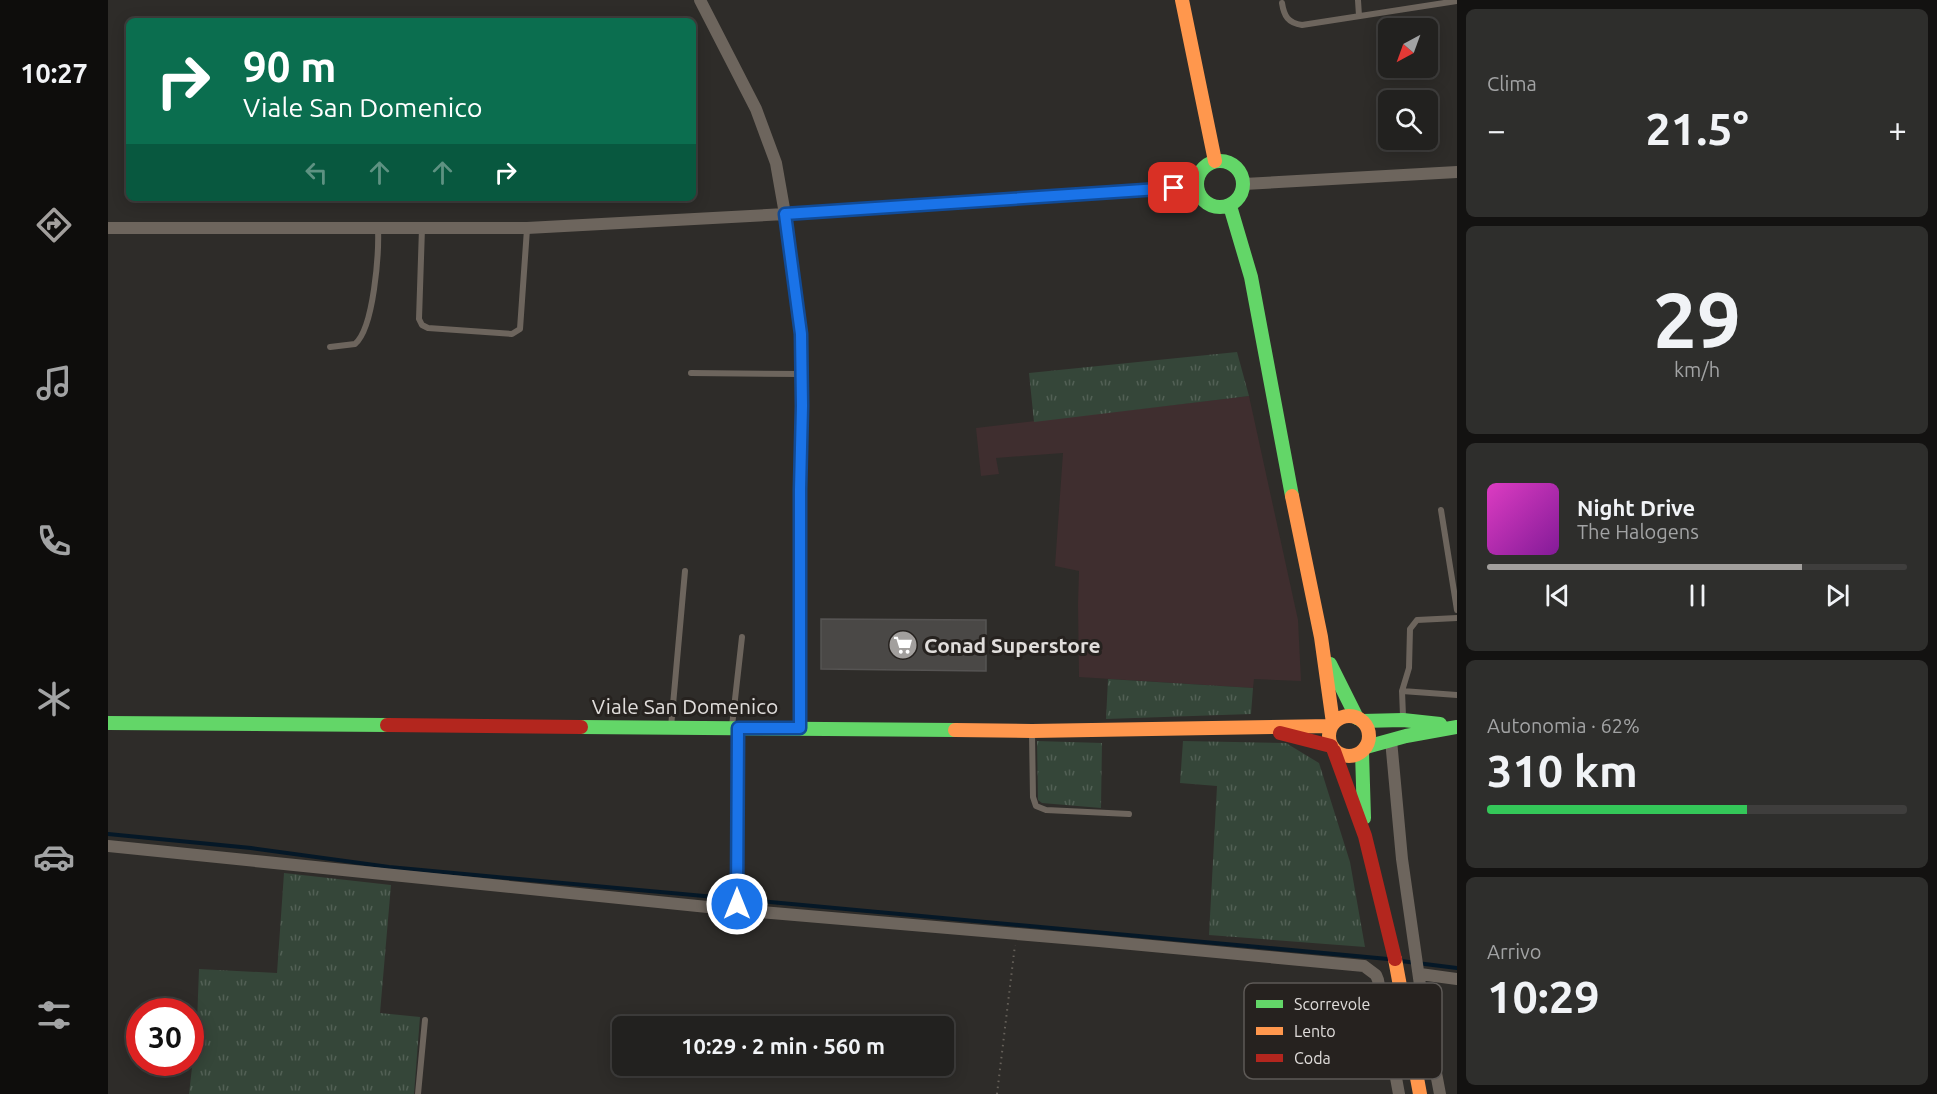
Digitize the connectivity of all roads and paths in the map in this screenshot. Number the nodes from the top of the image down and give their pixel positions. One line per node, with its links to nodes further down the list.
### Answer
1 (700, 0): 12 (street)
2 (1182, 0): 7 (main road)
3 (1358, 0): 6 (lane)
4 (1457, 1): 6 (lane)
5 (1282, 3): 6 (lane)
6 (1359, 16)
7 (1215, 161): 9 (main road); 10 (main road)
8 (1457, 172): 9 (street)
9 (1244, 184): 11 (main road)
10 (1197, 187): 11 (main road); 12 (street)
11 (1230, 206): 25 (main road)
12 (785, 214): 16 (street); 19 (street)
13 (108, 228): 14 (street)
14 (378, 228): 15 (street); 17 (lane)
15 (422, 228): 16 (street); 16 (lane)
16 (527, 228)
17 (330, 347)
18 (690, 373): 19 (lane)
19 (801, 374): 34 (street)
20 (1441, 510): 22 (lane)
21 (685, 571): 32 (lane)
22 (1457, 610)
23 (1457, 618): 26 (lane)
24 (742, 637): 33 (lane)
25 (1324, 652): 28 (main road); 31 (main road)
26 (1402, 691): 27 (lane); 29 (lane)
27 (1457, 695)
28 (1360, 720): 29 (main road); 31 (main road); 40 (main road)
29 (1403, 720): 36 (main road)
30 (108, 723): 32 (main road, Viale San Domenico)
31 (1332, 725): 35 (main road, Viale San Domenico); 39 (main road)
32 (671, 727): 33 (main road, Viale San Domenico)
33 (735, 728): 34 (main road, Viale San Domenico); 44 (street)
34 (800, 728): 37 (main road, Viale San Domenico)
35 (1261, 728): 37 (main road, Viale San Domenico); 39 (main road, Viale San Domenico)
36 (1456, 728): 38 (main road)
37 (1032, 731): 41 (lane)
38 (1391, 740): 40 (main road); 46 (street)
39 (1333, 749): 40 (main road); 42 (main road)
40 (1364, 749): 42 (main road)
41 (1129, 814)
42 (1365, 836): 49 (main road)
43 (108, 846): 44 (street)
44 (737, 902): 45 (street)
45 (1016, 934): 48 (street); 56 (path)
46 (1419, 966): 47 (street); 50 (street)
47 (1457, 979)
48 (1379, 983)
49 (1399, 983)
50 (1421, 983)
51 (424, 1020): 55 (lane)
52 (1396, 1079): 57 (street)
53 (1417, 1079): 58 (main road)
54 (1437, 1079): 59 (street)
55 (418, 1094)
56 (997, 1094)
57 (1399, 1094)
58 (1420, 1094)
59 (1440, 1094)

